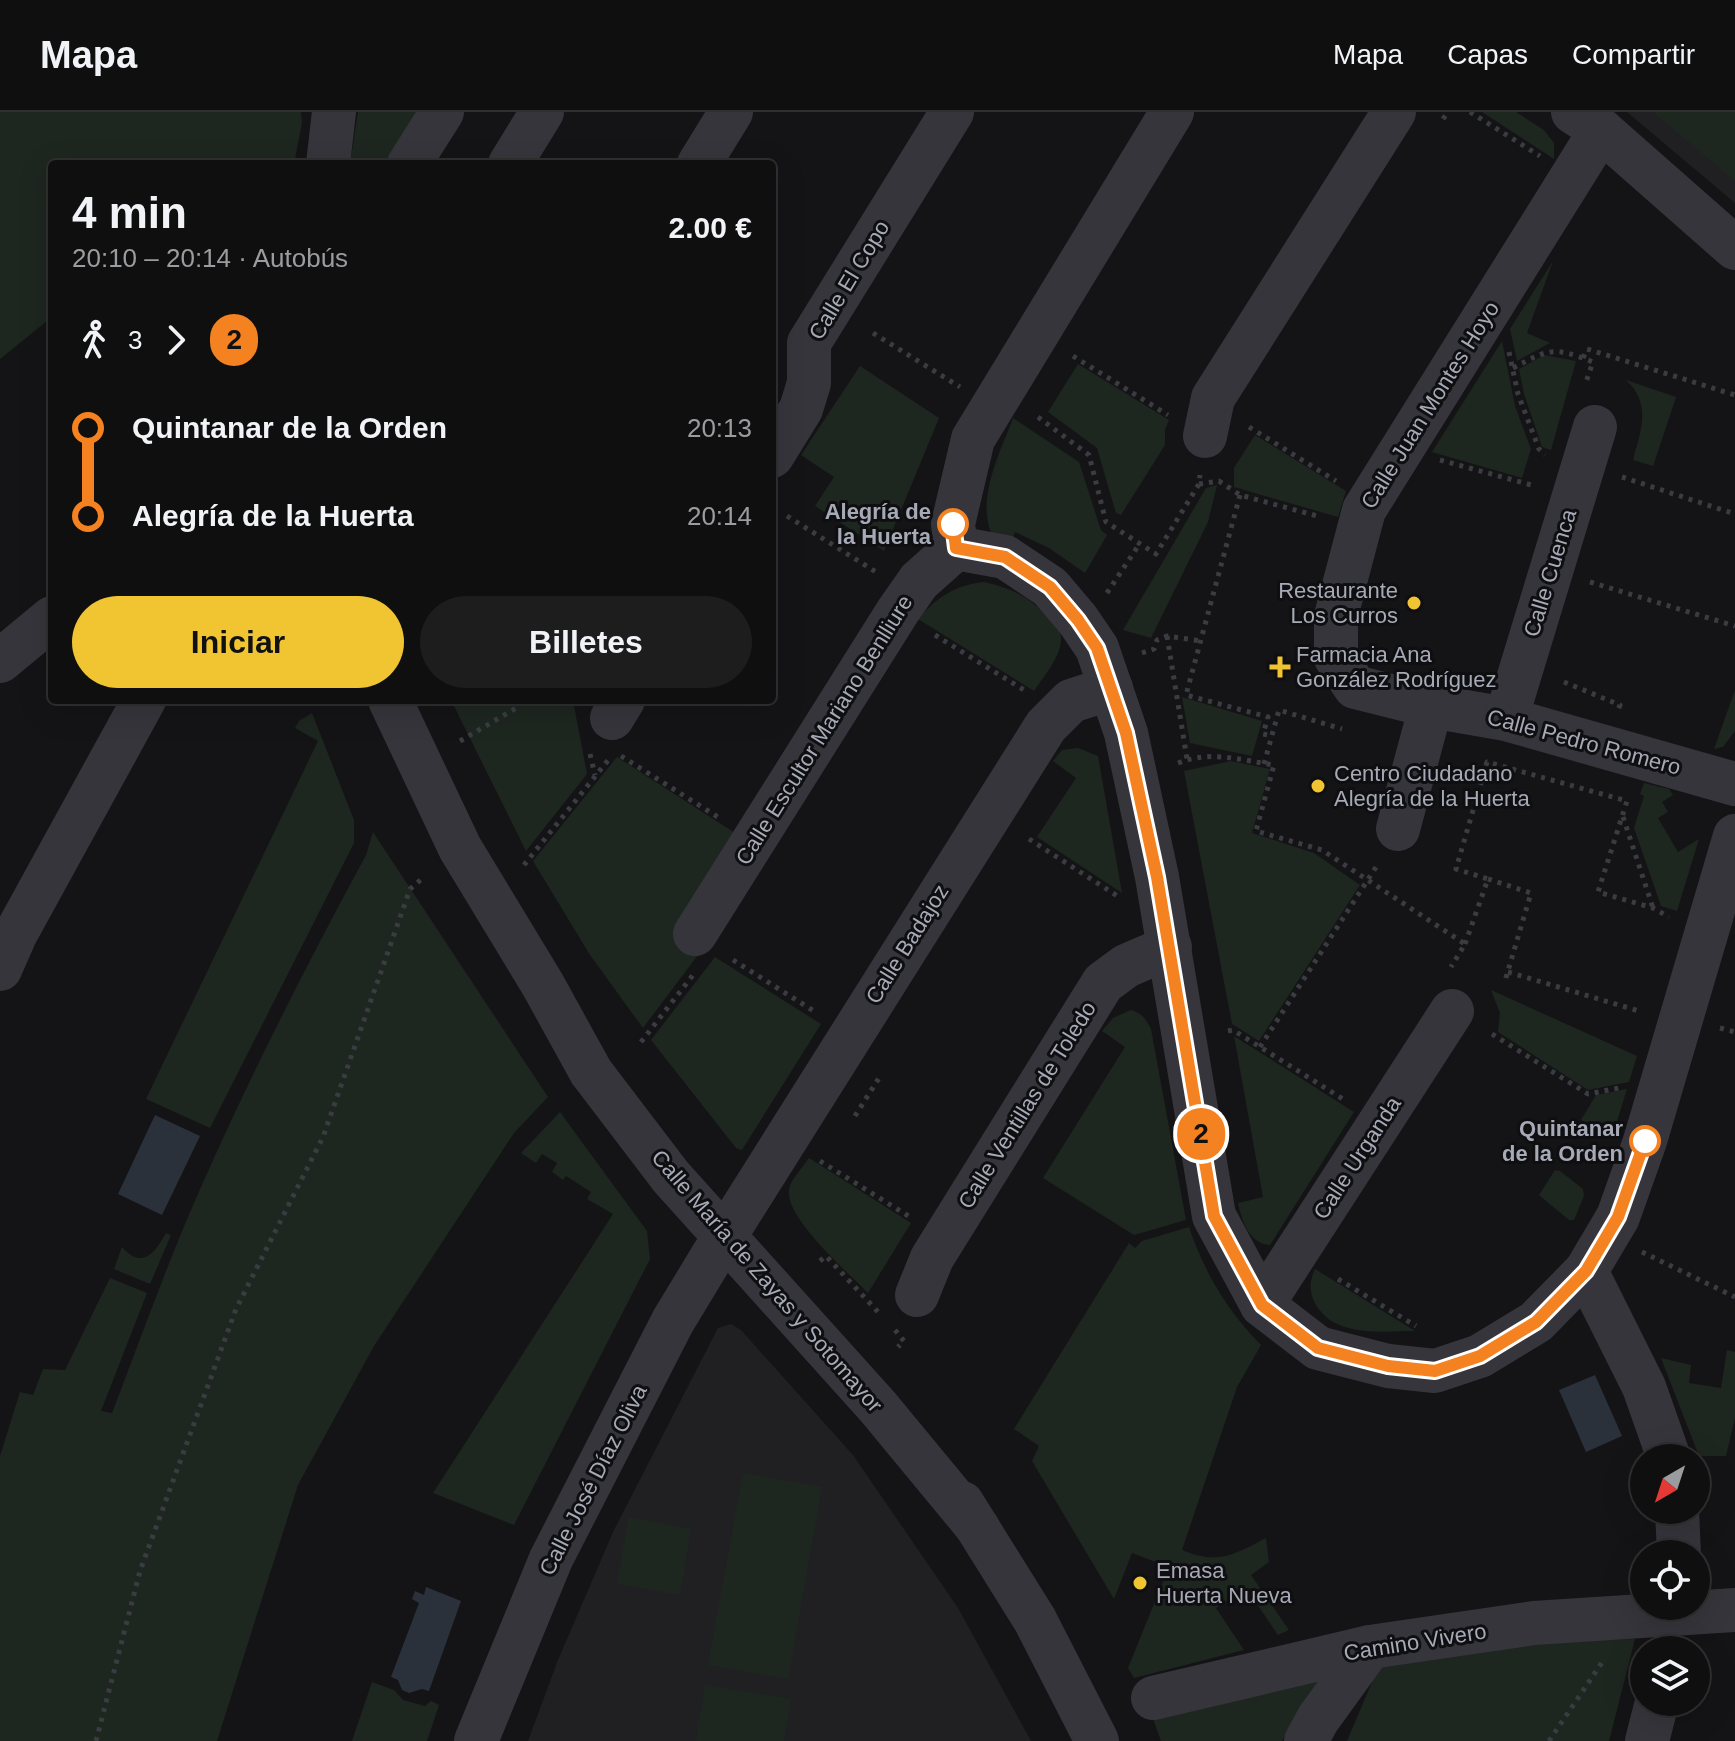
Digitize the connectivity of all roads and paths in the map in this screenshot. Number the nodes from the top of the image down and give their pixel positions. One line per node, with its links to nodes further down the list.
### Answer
1 (334, 112): 13 (street)
2 (442, 112): 14 (street)
3 (542, 112): 15 (street)
4 (731, 112): 16 (street)
5 (952, 112): 29 (street, Calle El Copo)
6 (1172, 112): 40 (street)
7 (1394, 112): 28 (street)
8 (1448, 112): 10 (path)
9 (1470, 112): 12 (path)
10 (1443, 119)
11 (1587, 121): 17 (street); 58 (street, Calle Juan Montes Hoyo)
12 (1543, 157)
13 (328, 160)
14 (412, 160)
15 (512, 160)
16 (701, 160)
17 (1735, 248)
18 (873, 333): 24 (path)
19 (1507, 342): 22 (path)
20 (1073, 356): 28 (path)
21 (1583, 358): 22 (path); 23 (path); 25 (path)
22 (1513, 368): 30 (path)
23 (1585, 385)
24 (967, 391)
25 (1735, 395)
26 (1038, 417): 39 (path)
27 (1249, 426): 32 (path)
28 (1193, 443): 33 (path)
29 (776, 450)
30 (1577, 450): 36 (path); 59 (street, Calle Cuenca)
31 (1430, 457): 34 (path)
32 (1340, 483)
33 (1199, 484): 35 (path); 39 (path)
34 (1544, 489)
35 (1240, 495): 38 (path); 48 (path)
36 (1735, 514)
37 (787, 516): 41 (path)
38 (1327, 519)
39 (1140, 543): 43 (path)
40 (956, 548): 53 (street); 84 (street, Calle Escultor Mariano Benlliure)
41 (879, 574)
42 (1635, 596): 45 (path)
43 (1102, 600)
44 (47, 625): 50 (street)
45 (1735, 626)
46 (935, 635): 52 (path)
47 (1167, 636): 48 (path); 49 (path); 64 (path)
48 (1201, 641): 62 (path)
49 (1154, 649)
50 (0, 661)
51 (1564, 682): 54 (path)
52 (1014, 683)
53 (1111, 688): 83 (street); 103 (street, Calle Badajoz)
54 (1605, 698)
55 (142, 704): 87 (street)
56 (392, 704): 103 (street, Calle María de Zayas y Sotomayor)
57 (517, 704): 63 (path)
58 (1431, 706): 59 (street, Calle Pedro Romero); 73 (street)
59 (1506, 719): 68 (street, Calle Pedro Romero)
60 (616, 723): 74 (path)
61 (1348, 730): 62 (path)
62 (1272, 736): 66 (path)
63 (460, 741)
64 (1187, 759): 65 (path); 66 (path)
65 (1178, 763)
66 (1264, 764): 77 (path)
67 (638, 767): 69 (path)
68 (1735, 784)
69 (714, 814)
70 (1623, 816): 76 (path); 79 (path); 79 (path)
71 (1735, 836): 80 (street)
72 (1029, 839): 78 (path)
73 (1388, 846): 77 (path)
74 (524, 865)
75 (423, 878): 122 (path)
76 (1488, 879): 82 (path); 88 (path)
77 (1365, 880): 82 (path); 96 (path)
78 (1128, 899)
79 (1653, 908): 81 (path)
80 (1723, 922): 106 (street)
81 (1665, 930)
82 (1465, 944): 86 (path)
83 (1170, 947): 108 (street, Calle Ventillas de Toledo); 110 (street)
84 (695, 953): 95 (path)
85 (733, 960): 92 (path)
86 (1451, 967)
87 (0, 969)
88 (1508, 972): 89 (path); 90 (path)
89 (1505, 981)
90 (1643, 998)
91 (1452, 1011): 110 (street, Calle Urganda)
92 (827, 1019)
93 (1228, 1031): 96 (path)
94 (1492, 1034): 98 (path)
95 (641, 1042)
96 (1260, 1047): 99 (path)
97 (879, 1078): 100 (path)
98 (1628, 1086)
99 (1348, 1102)
100 (855, 1116)
101 (829, 1167): 102 (path)
102 (913, 1219)
103 (730, 1228): 123 (street, Calle José Díaz Oliva); 124 (street, Calle María de Zayas y Sotomayor)
104 (1634, 1248): 109 (path)
105 (820, 1261): 112 (path)
106 (1586, 1271): 110 (street); 113 (street)
107 (1338, 1279): 111 (path)
108 (917, 1295)
109 (1735, 1297)
110 (1262, 1305)
111 (1425, 1332)
112 (898, 1347)
113 (1664, 1444)
114 (1735, 1610): 118 (street, Camino Vivero)
115 (1630, 1617): 119 (street, Camino Vivero)
116 (1631, 1620): 126 (path)
117 (1656, 1620): 118 (street, Camino Vivero)
118 (1678, 1623)
119 (1370, 1647): 120 (street, Camino Vivero); 125 (street)
120 (1153, 1698)
121 (1653, 1716): 127 (street)
122 (96, 1741)
123 (476, 1741)
124 (1097, 1741)
125 (1306, 1741)
126 (1549, 1741)
127 (1647, 1741)

